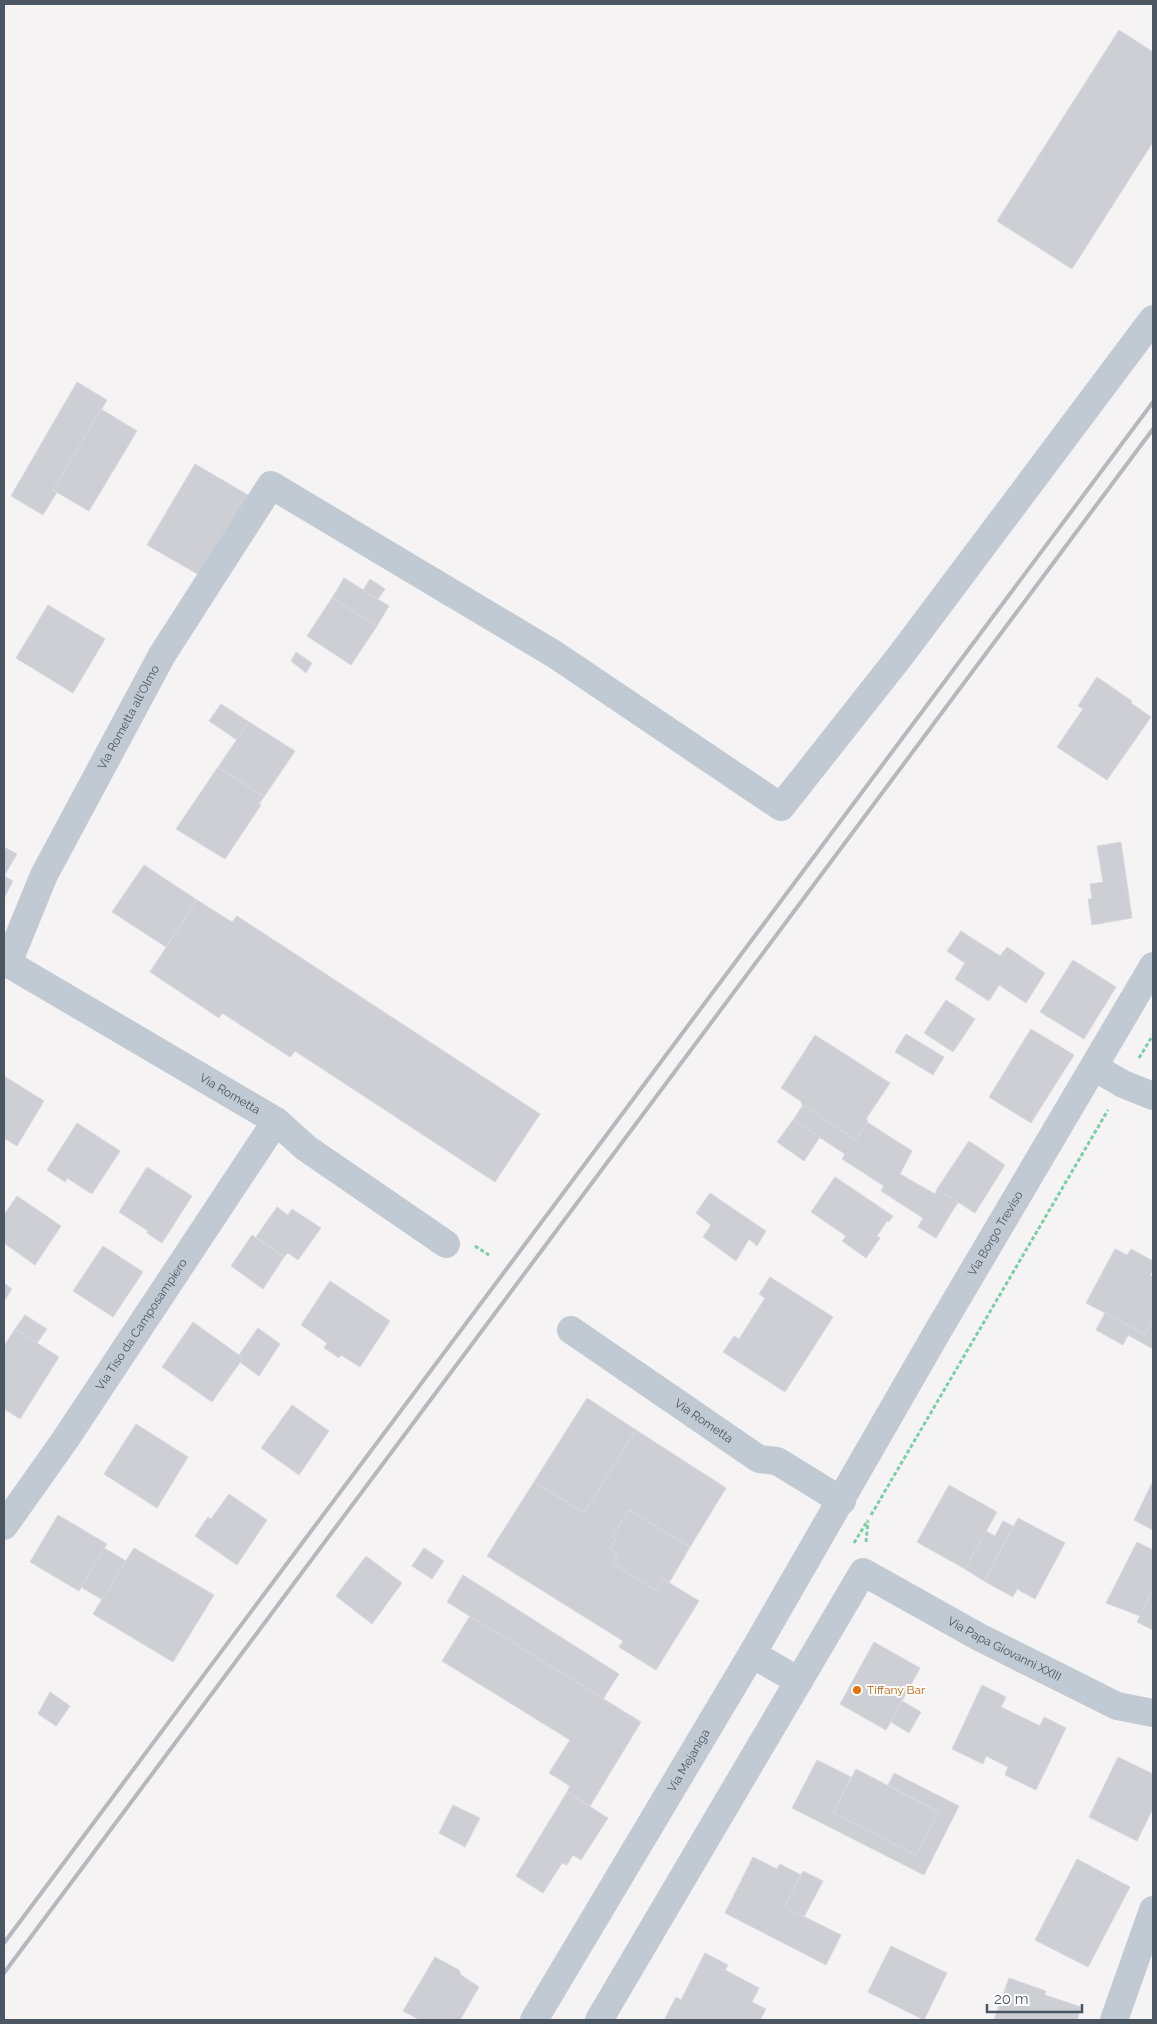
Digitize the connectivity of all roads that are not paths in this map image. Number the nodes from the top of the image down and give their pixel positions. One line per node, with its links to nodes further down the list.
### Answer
1 (1153, 319): 2 (street, Via Rometta all'Olmo)
2 (6, 962): 6 (street, Via Rometta)
3 (1153, 966): 4 (street, Via Borgo Treviso)
4 (1094, 1067): 5 (street); 9 (street, Via Borgo Treviso)
5 (1153, 1096)
6 (276, 1121): 7 (street, Via Rometta); 10 (street, Via Tiso da Camposampiero)
7 (446, 1244)
8 (571, 1330): 9 (street, Via Rometta)
9 (842, 1500): 11 (street, Via Mejaniga)
10 (4, 1526)
11 (752, 1654): 12 (street); 15 (street, Via Mejaniga)
12 (799, 1681): 13 (street, Via Papa Giovanni XXIII); 16 (street)
13 (1153, 1713)
14 (1153, 1910): 17 (street)
15 (534, 2020)
16 (599, 2020)
17 (1114, 2020)

